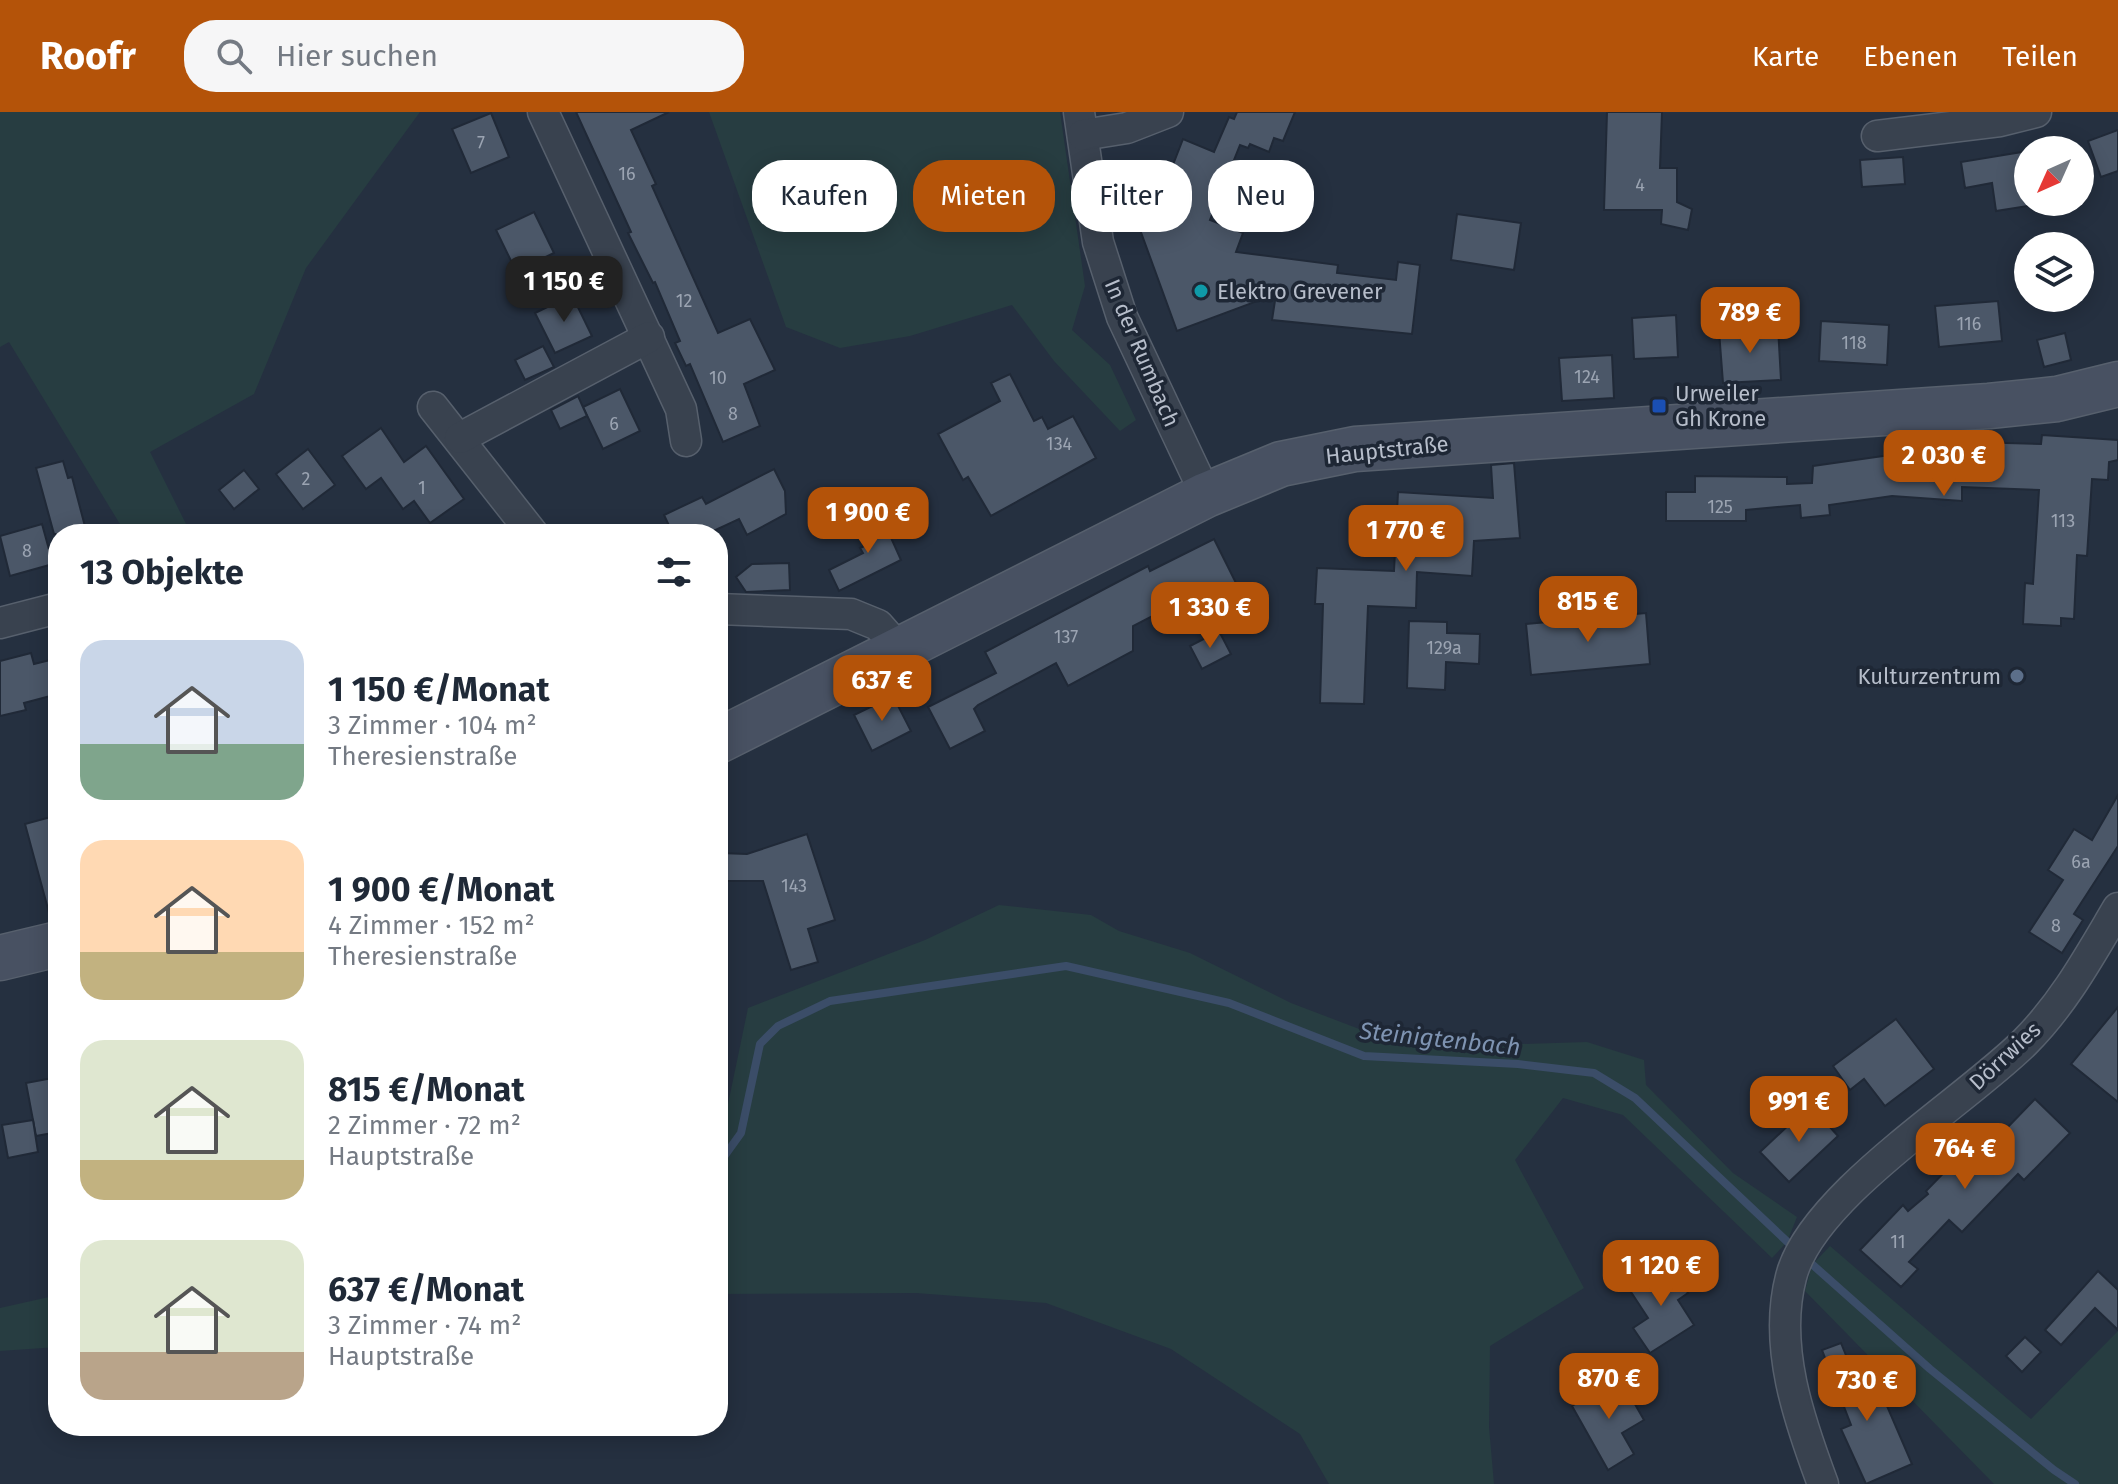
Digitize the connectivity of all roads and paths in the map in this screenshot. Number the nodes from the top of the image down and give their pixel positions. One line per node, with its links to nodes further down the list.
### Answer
1 (543, 112): 6 (street)
2 (1168, 112): 4 (street)
3 (2036, 112): 5 (street)
4 (1081, 123): 11 (street, In der Rumbach)
5 (1877, 136)
6 (649, 337): 9 (street); 10 (street)
7 (2118, 384): 11 (main road, Hauptstraße)
8 (433, 407): 9 (street)
9 (460, 438): 12 (street)
10 (686, 441)
11 (1206, 495): 16 (main road, Hauptstraße)
12 (525, 524)
13 (728, 610): 16 (street)
14 (48, 611): 15 (street)
15 (0, 623)
16 (900, 650): 17 (main road, Hauptstraße)
17 (728, 736)
18 (2118, 908): 21 (street, Dörrwies)
19 (48, 946): 20 (main road)
20 (0, 958)
21 (1823, 1484)

